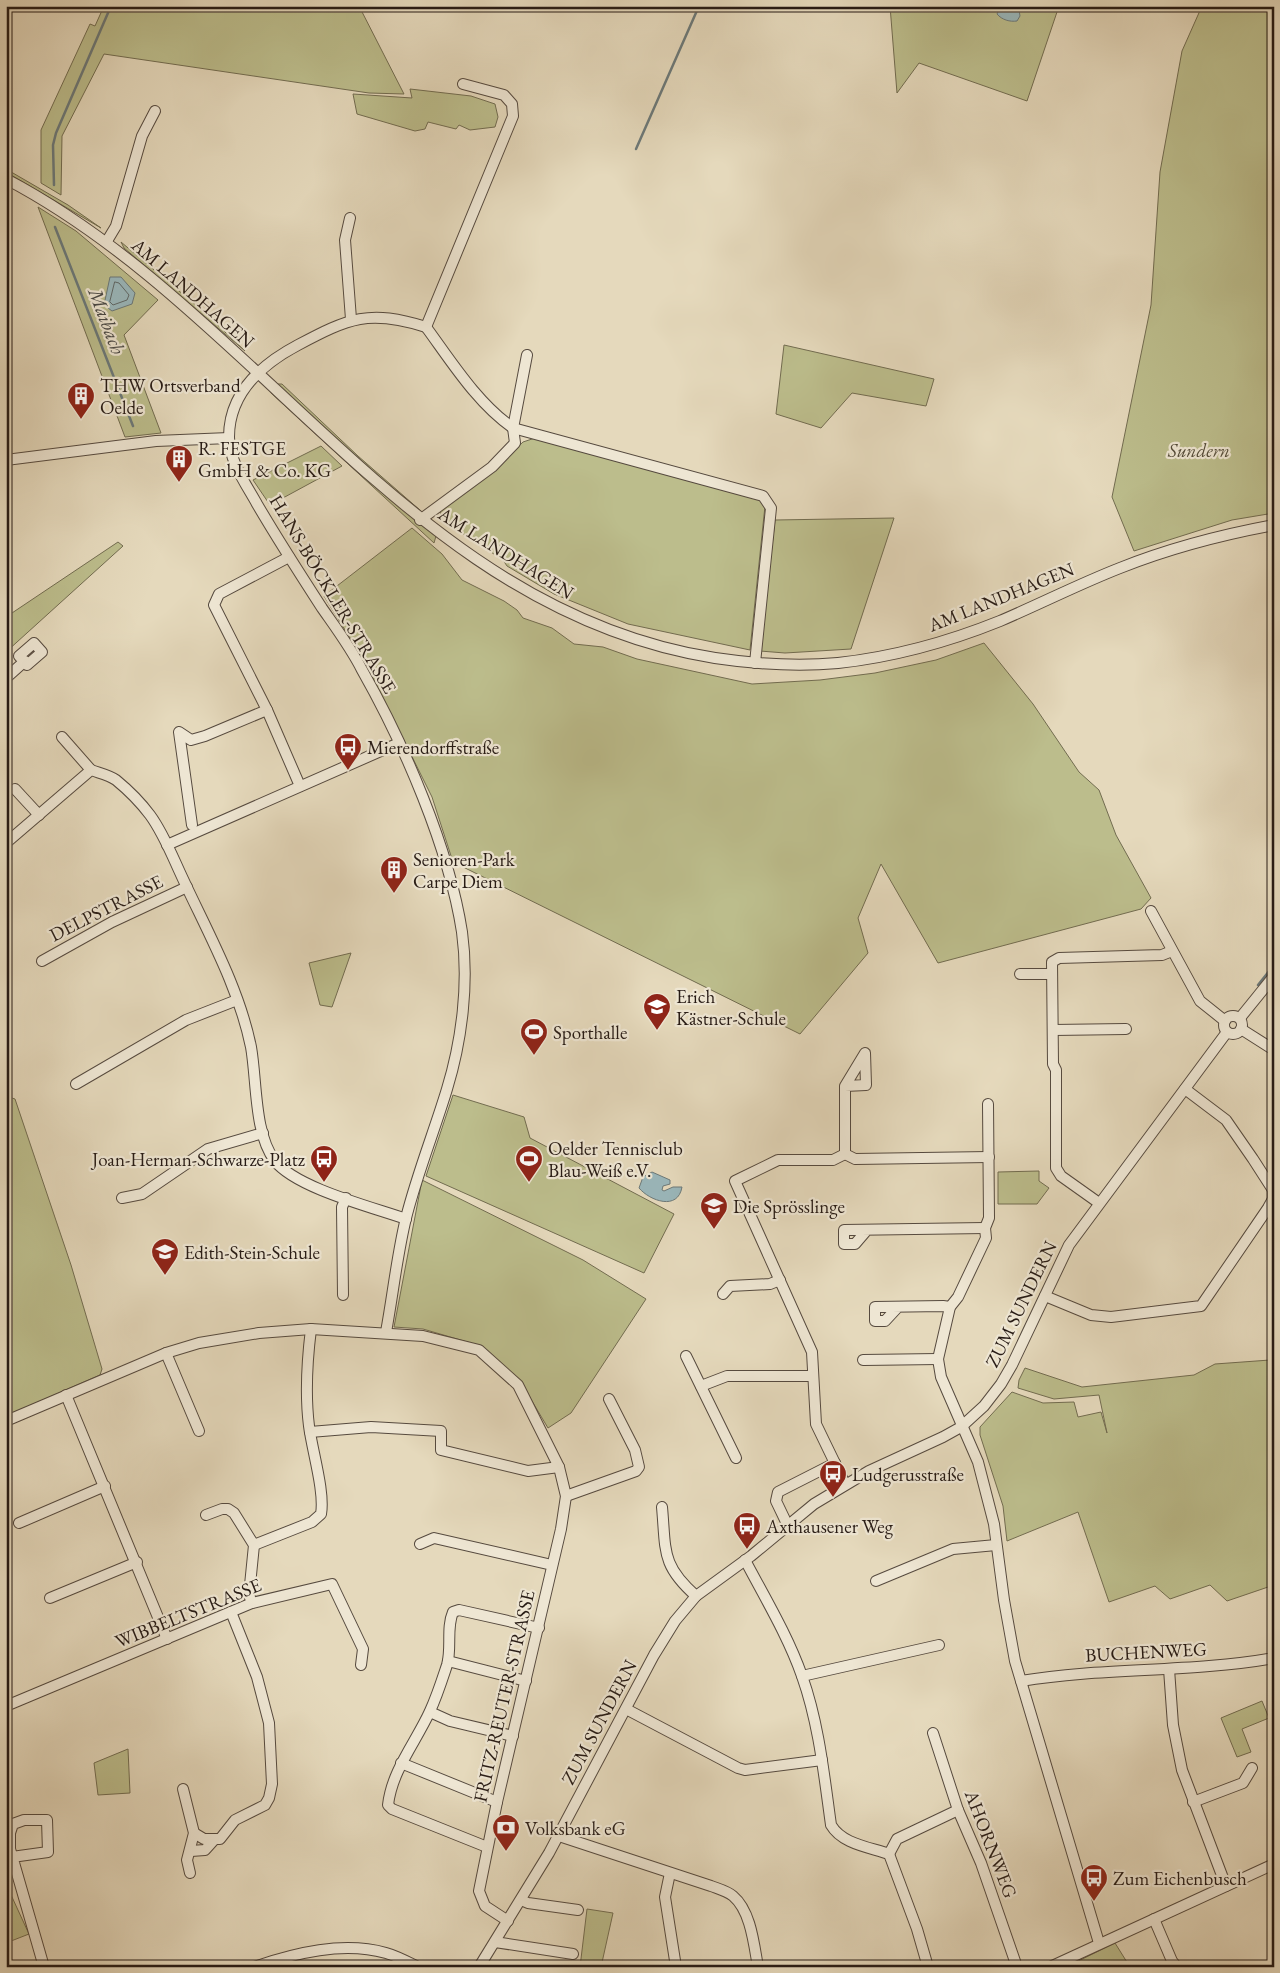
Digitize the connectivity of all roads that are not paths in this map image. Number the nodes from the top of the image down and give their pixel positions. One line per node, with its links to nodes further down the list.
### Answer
1 (464, 84): 7 (street)
2 (155, 111): 5 (street, AM LANDHAGEN)
3 (6, 179): 5 (street, AM LANDHAGEN)
4 (350, 218): 6 (street)
5 (107, 240): 9 (street, AM LANDHAGEN)
6 (351, 319): 7 (street, AM LANDHAGEN); 9 (street, AM LANDHAGEN)
7 (426, 327): 10 (street)
8 (527, 355): 10 (street)
9 (256, 372): 11 (street, HANS-BÖCKLER-STRASSE); 13 (street, AM LANDHAGEN)
10 (512, 428): 13 (street); 17 (street)
11 (229, 438): 12 (street); 15 (street, HANS-BÖCKLER-STRASSE)
12 (6, 460)
13 (420, 520): 17 (street, AM LANDHAGEN)
14 (1274, 525): 17 (street, AM LANDHAGEN)
15 (288, 557): 19 (street); 21 (street, HANS-BÖCKLER-STRASSE)
16 (25, 662): 18 (street)
17 (755, 663)
18 (6, 678)
19 (267, 710): 23 (street); 26 (street)
20 (62, 736): 22 (street)
21 (399, 743): 23 (street); 54 (street, HANS-BÖCKLER-STRASSE)
22 (91, 770): 25 (street); 28 (street)
23 (300, 786): 28 (street)
24 (15, 789): 25 (street)
25 (39, 815): 27 (street)
26 (192, 825)
27 (6, 843)
28 (167, 845): 29 (street)
29 (187, 887): 32 (street, DELPSTRASSE); 36 (street)
30 (1151, 911): 31 (street)
31 (1172, 950): 34 (street); 38 (street)
32 (42, 961)
33 (1020, 974): 34 (street)
34 (1051, 974): 40 (street)
35 (1274, 976): 37 (street)
36 (237, 1000): 44 (street); 48 (street)
37 (1240, 1018): 38 (street); 39 (street)
38 (1225, 1021): 42 (street)
39 (1242, 1029): 42 (street); 43 (street)
40 (1053, 1030): 41 (street); 53 (street)
41 (1126, 1030)
42 (1227, 1032): 46 (street, ZUM SUNDERN)
43 (1274, 1050)
44 (76, 1084)
45 (845, 1086): 49 (street)
46 (1184, 1089): 53 (street, ZUM SUNDERN); 60 (street)
47 (988, 1104): 50 (street)
48 (263, 1133): 51 (street); 52 (street)
49 (845, 1154): 50 (street); 57 (street)
50 (989, 1157): 55 (street)
51 (122, 1198)
52 (346, 1198): 54 (street); 59 (street)
53 (1099, 1203): 60 (street, ZUM SUNDERN)
54 (406, 1219): 64 (street, HANS-BÖCKLER-STRASSE)
55 (985, 1228): 56 (street); 62 (street)
56 (867, 1230)
57 (780, 1280): 58 (street); 69 (street)
58 (722, 1294)
59 (343, 1295)
60 (1045, 1296): 74 (street, ZUM SUNDERN)
61 (898, 1307): 62 (street)
62 (950, 1307): 67 (street)
63 (311, 1329): 64 (street, FRITZ-REUTER-STRASSE); 65 (street, FRITZ-REUTER-STRASSE); 76 (street)
64 (386, 1332): 79 (street, FRITZ-REUTER-STRASSE)
65 (166, 1353): 71 (street, FRITZ-REUTER-STRASSE); 75 (street)
66 (686, 1356): 70 (street)
67 (938, 1359): 68 (street); 74 (street)
68 (863, 1360)
69 (813, 1376): 70 (street); 78 (street)
70 (701, 1386): 77 (street)
71 (66, 1396): 73 (street, FRITZ-REUTER-STRASSE); 81 (street)
72 (609, 1399): 82 (street)
73 (6, 1421)
74 (961, 1427): 80 (street, ZUM SUNDERN); 89 (street)
75 (199, 1431)
76 (310, 1432): 79 (street); 88 (street)
77 (736, 1458)
78 (835, 1463): 80 (street); 86 (street)
79 (558, 1467): 82 (street, FRITZ-REUTER-STRASSE)
80 (845, 1484): 86 (street, ZUM SUNDERN)
81 (105, 1486): 85 (street); 91 (street)
82 (566, 1496): 92 (street, FRITZ-REUTER-STRASSE)
83 (662, 1507): 94 (street)
84 (206, 1515): 88 (street)
85 (19, 1523)
86 (788, 1526): 90 (street, ZUM SUNDERN)
87 (420, 1544): 92 (street)
88 (254, 1545): 96 (street)
89 (996, 1545): 93 (street); 107 (street)
90 (745, 1560): 94 (street, ZUM SUNDERN); 105 (street)
91 (137, 1562): 95 (street); 99 (street)
92 (552, 1565): 98 (street, FRITZ-REUTER-STRASSE)
93 (876, 1581)
94 (696, 1596): 109 (street, ZUM SUNDERN)
95 (50, 1598)
96 (252, 1603): 97 (street, WIBBELTSTRASSE); 103 (street, WIBBELTSTRASSE)
97 (231, 1612): 99 (street, WIBBELTSTRASSE); 122 (street)
98 (539, 1628): 102 (street); 106 (street, FRITZ-REUTER-STRASSE)
99 (167, 1639): 108 (street, WIBBELTSTRASSE)
100 (939, 1645): 105 (street)
101 (1274, 1658): 104 (street, BUCHENWEG)
102 (448, 1661): 106 (street); 110 (street)
103 (361, 1665)
104 (1169, 1669): 107 (street, BUCHENWEG); 118 (street)
105 (802, 1676): 113 (street)
106 (526, 1681): 112 (street, FRITZ-REUTER-STRASSE)
107 (1021, 1681): 136 (street)
108 (6, 1706)
109 (626, 1709): 113 (street); 121 (street, ZUM SUNDERN)
110 (430, 1712): 112 (street); 114 (street)
111 (933, 1733): 119 (street, AHORNWEG)
112 (512, 1736): 117 (street, FRITZ-REUTER-STRASSE)
113 (822, 1760): 125 (street)
114 (401, 1763): 117 (street); 123 (street)
115 (1252, 1768): 118 (street)
116 (183, 1789): 120 (street)
117 (497, 1802): 123 (street, FRITZ-REUTER-STRASSE)
118 (1193, 1802): 130 (street)
119 (958, 1810): 125 (street); 145 (street, AHORNWEG)
120 (194, 1833): 122 (street); 124 (street)
121 (559, 1836): 129 (street); 131 (street, ZUM SUNDERN)
122 (214, 1840): 124 (street)
123 (487, 1847): 134 (street, FRITZ-REUTER-STRASSE)
124 (191, 1851): 128 (street)
125 (889, 1854): 144 (street)
126 (12, 1857): 126 (street); 138 (street)
127 (1274, 1864): 130 (street)
128 (190, 1873)
129 (670, 1873): 142 (street); 143 (street)
130 (1226, 1886): 133 (street)
131 (521, 1900): 132 (street); 134 (street, ZUM SUNDERN)
132 (578, 1910)
133 (1154, 1919): 136 (street); 147 (street)
134 (508, 1921): 135 (street, ZUM SUNDERN)
135 (495, 1942): 137 (street); 141 (street, ZUM SUNDERN)
136 (1099, 1943): 146 (street)
137 (573, 1954)
138 (44, 1967)
139 (254, 1967): 140 (street)
140 (418, 1967)
141 (479, 1967)
142 (676, 1967)
143 (758, 1967)
144 (928, 1967)
145 (1017, 1967)
146 (1050, 1967)
147 (1177, 1967)

